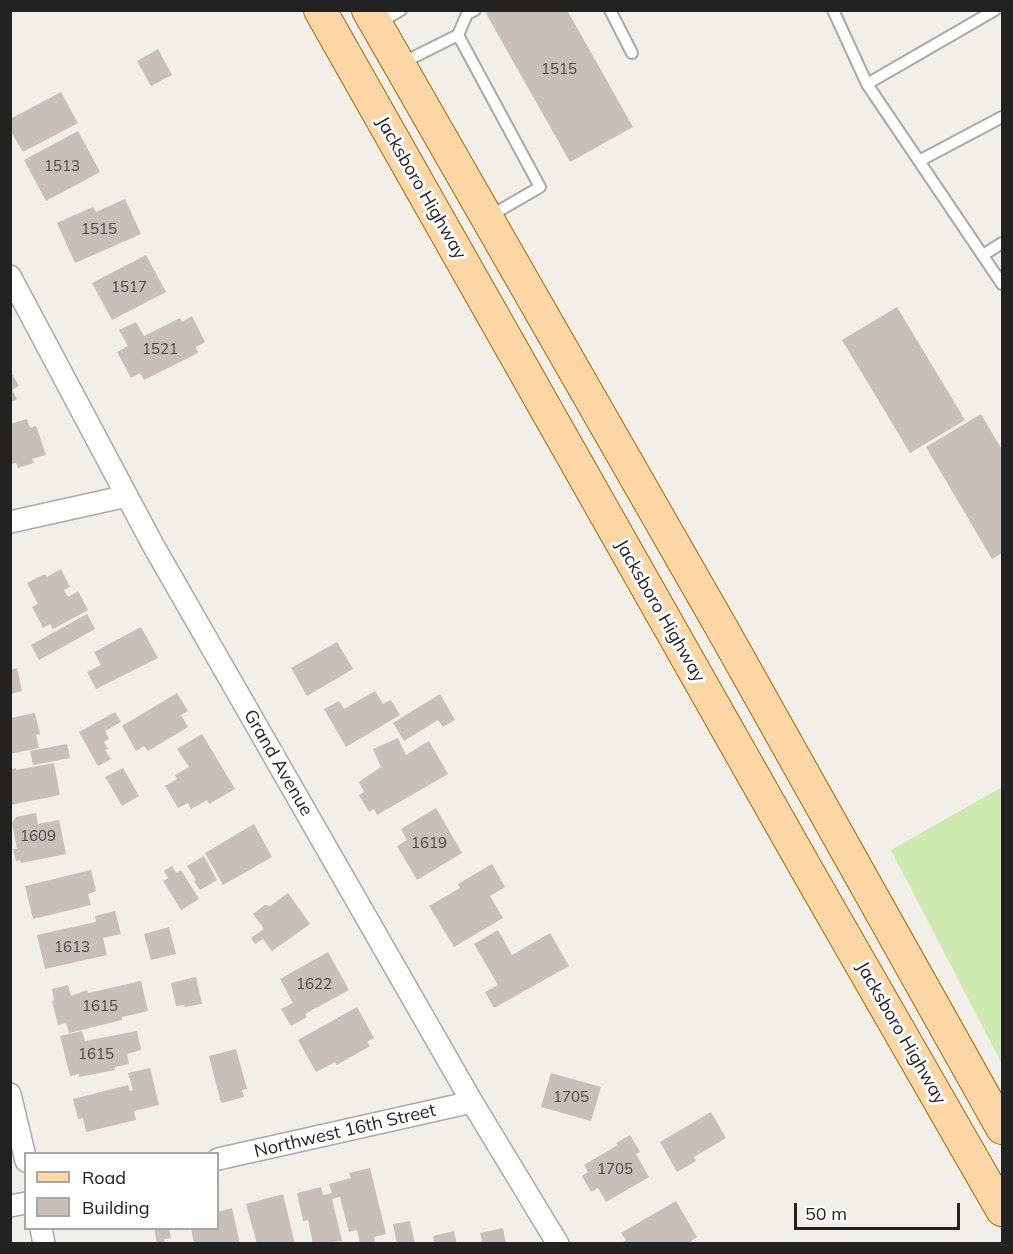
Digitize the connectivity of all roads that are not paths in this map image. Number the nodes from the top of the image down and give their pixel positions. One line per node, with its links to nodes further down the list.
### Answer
1 (320, 10): 19 (main road, Jacksboro Highway)
2 (475, 10): 7 (lane)
3 (610, 10): 8 (lane)
4 (833, 10): 10 (lane)
5 (995, 10): 10 (lane)
6 (381, 15): 9 (main road)
7 (458, 35): 9 (lane); 13 (lane)
8 (632, 53)
9 (399, 64): 13 (main road)
10 (867, 84): 12 (lane)
11 (1002, 117): 12 (lane)
12 (919, 161): 15 (lane)
13 (487, 218): 18 (main road)
14 (1002, 243): 15 (lane)
15 (983, 255): 17 (lane)
16 (10, 276): 20 (street, Grand Avenue)
17 (1002, 284)
18 (533, 299): 19 (main road); 22 (main road)
19 (495, 320): 23 (main road, Jacksboro Highway)
20 (127, 496): 21 (street); 25 (street, Grand Avenue)
21 (10, 522)
22 (846, 850): 23 (main road); 26 (main road)
23 (808, 872): 29 (main road, Jacksboro Highway)
24 (10, 1094): 27 (street)
25 (472, 1102): 28 (street, Northwest 16th Street); 30 (street, Grand Avenue)
26 (1002, 1128)
27 (24, 1153)
28 (219, 1160)
29 (1002, 1210)
30 (558, 1244)

